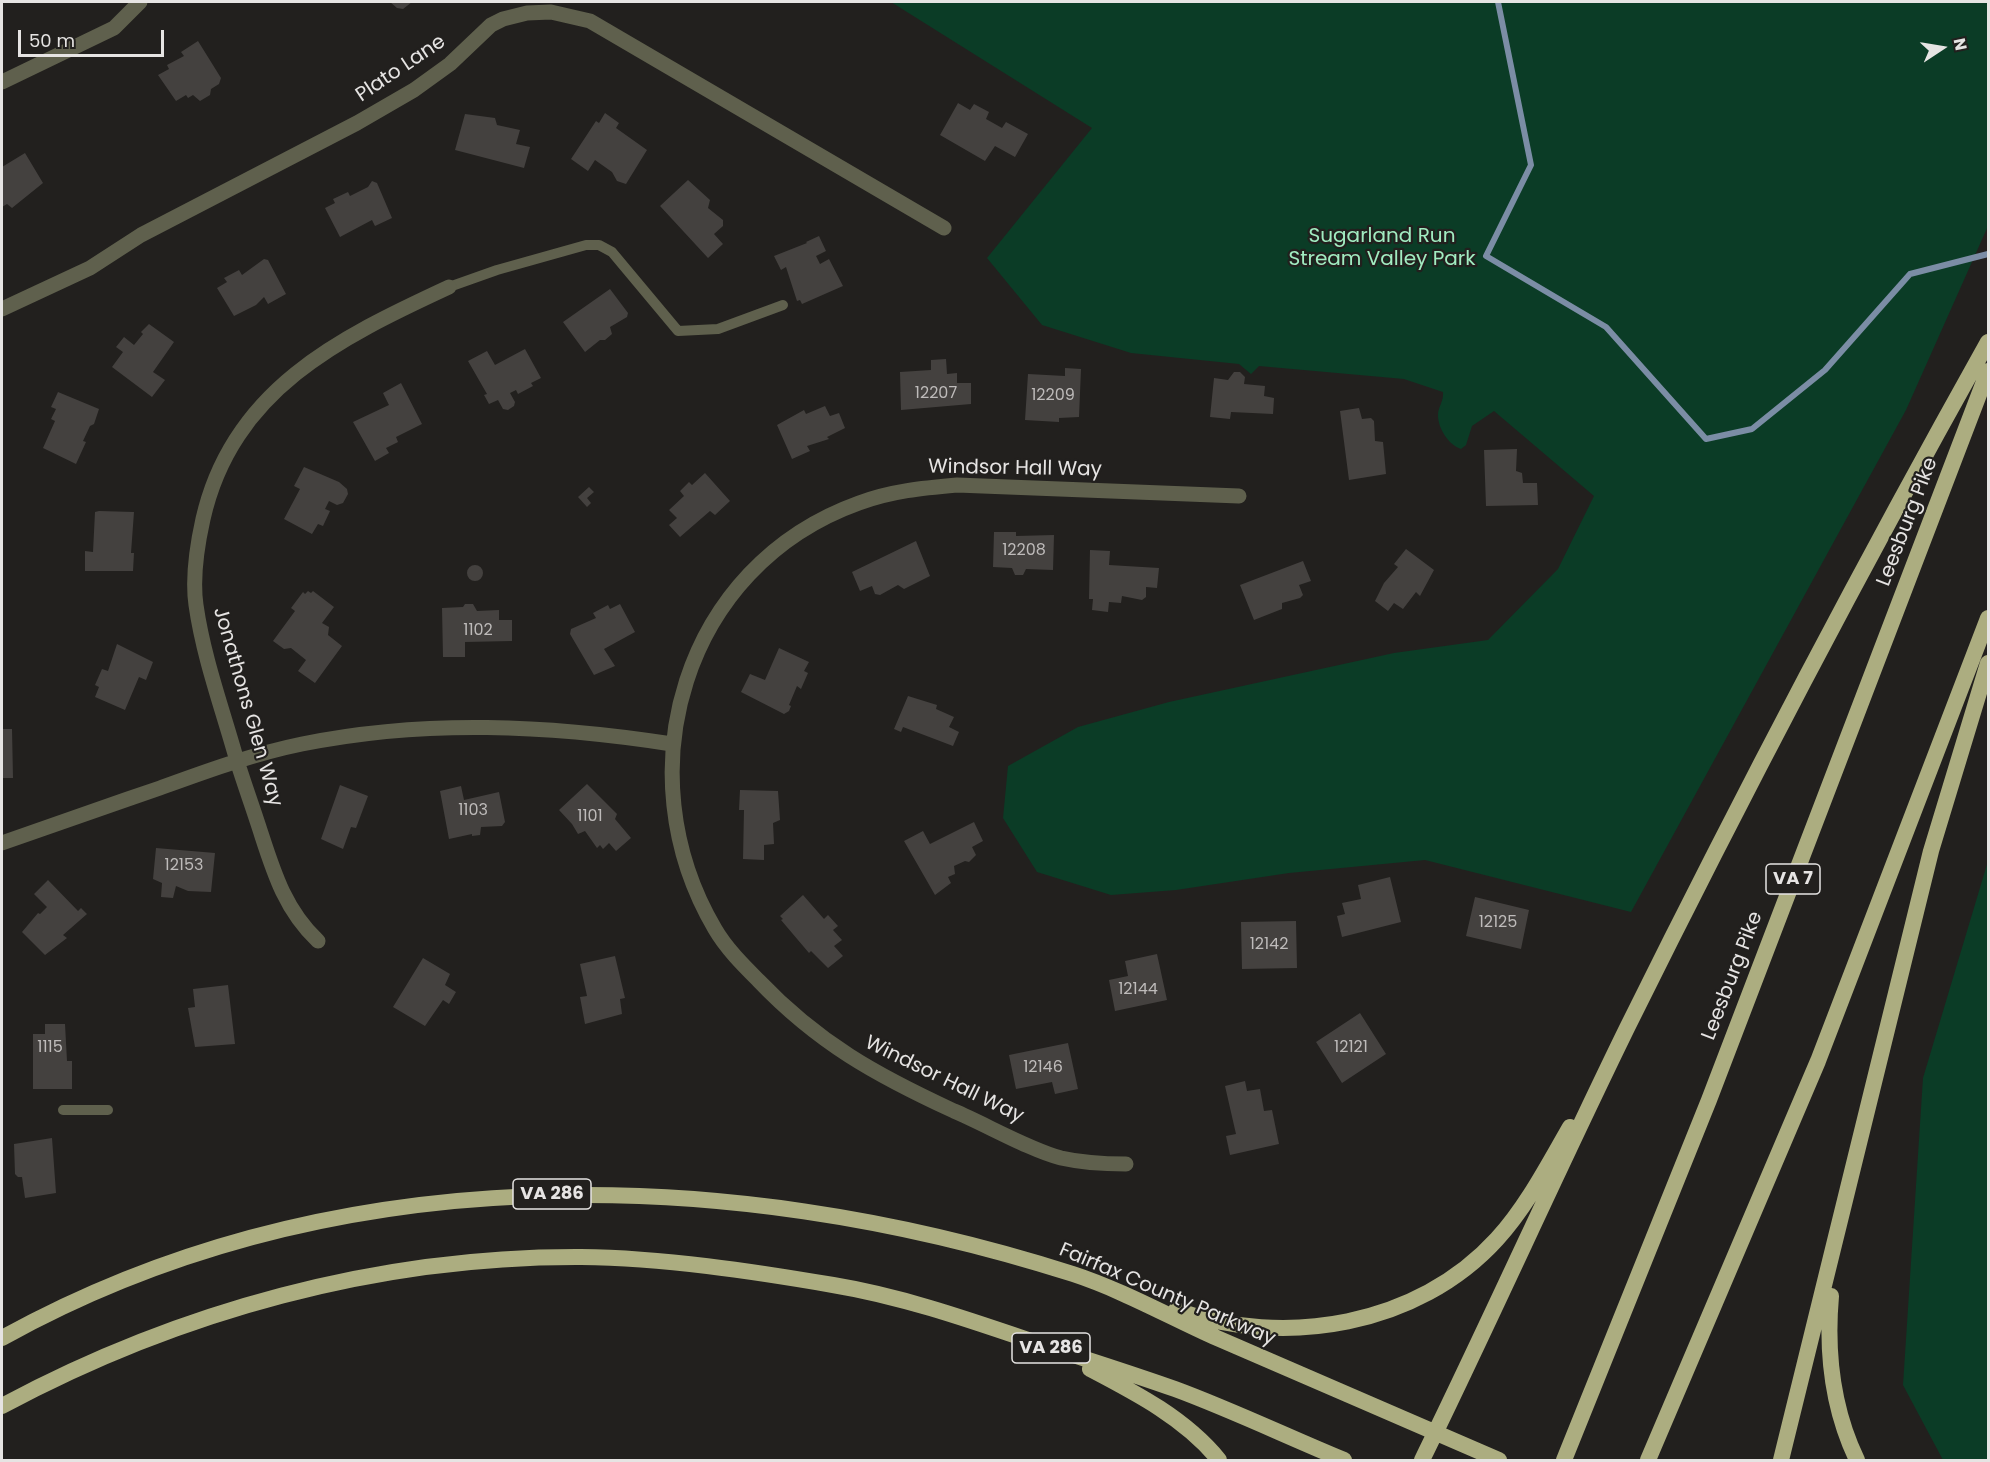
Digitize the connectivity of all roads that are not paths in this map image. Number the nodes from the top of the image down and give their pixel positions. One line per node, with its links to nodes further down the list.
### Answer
1 (140, 2): 2 (street)
2 (2, 82)
3 (944, 228): 6 (street, Plato Lane)
4 (449, 287): 5 (lane, Jonathons Glen Way); 13 (street, Jonathons Glen Way)
5 (783, 305)
6 (2, 309)
7 (1989, 342): 16 (highway)
8 (1989, 370): 32 (highway, Leesburg Pike / VA 7)
9 (1239, 496): 12 (street, Windsor Hall Way)
10 (1989, 618): 33 (highway)
11 (1989, 663): 20 (highway)
12 (672, 744): 13 (street); 19 (street, Windsor Hall Way)
13 (237, 760): 14 (street); 15 (street, Jonathons Glen Way)
14 (2, 843)
15 (318, 941)
16 (1626, 1031): 21 (highway); 27 (highway)
17 (63, 1110): 18 (lane)
18 (108, 1110)
19 (1126, 1164)
20 (1836, 1239): 34 (highway); 35 (highway)
21 (1078, 1275): 22 (highway, Fairfax County Parkway / VA 286); 27 (highway, Fairfax County Parkway / VA 286)
22 (36, 1319): 23 (highway); 24 (highway, Fairfax County Parkway / VA 286)
23 (2, 1331)
24 (2, 1338)
25 (1050, 1347): 26 (highway, VA 286); 28 (highway); 29 (highway, VA 286)
26 (2, 1406)
27 (1436, 1432): 30 (highway); 31 (highway, Fairfax County Parkway / VA 286)
28 (1219, 1461)
29 (1344, 1461)
30 (1422, 1461)
31 (1499, 1461)
32 (1564, 1461)
33 (1648, 1461)
34 (1781, 1461)
35 (1857, 1461)

